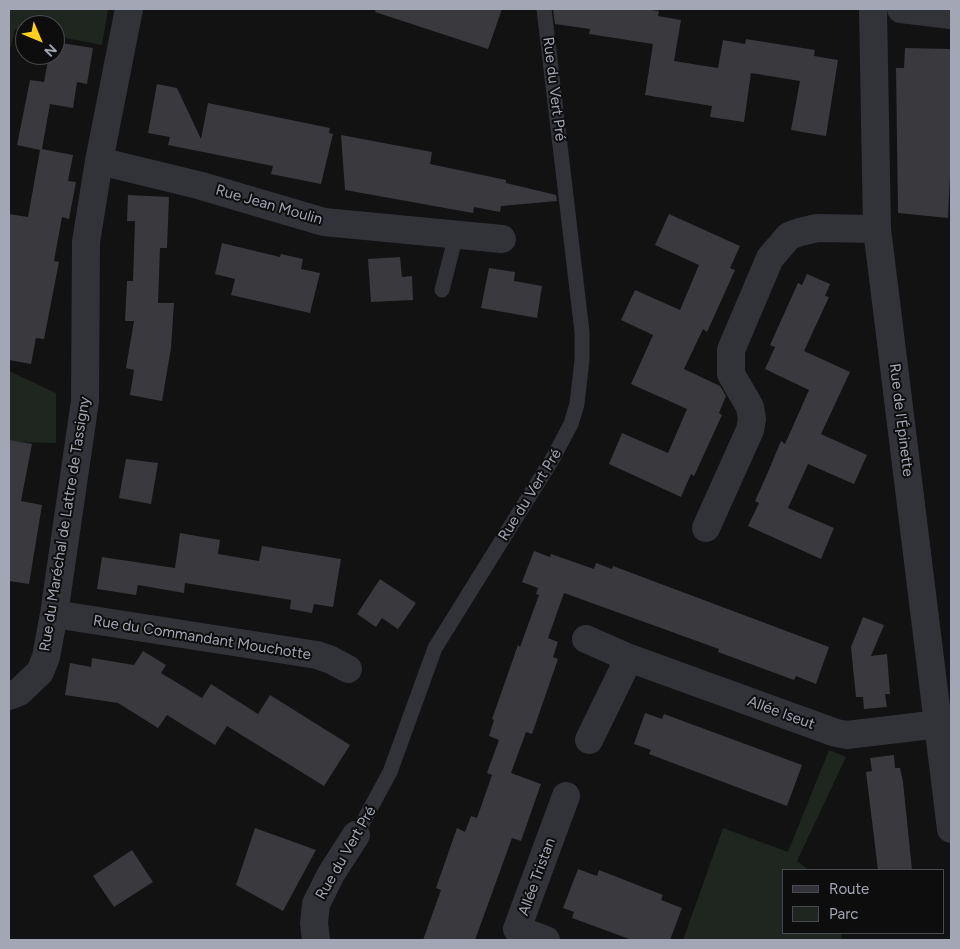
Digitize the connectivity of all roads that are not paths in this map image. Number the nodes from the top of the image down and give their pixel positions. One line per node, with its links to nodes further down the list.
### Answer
1 (129, 9): 6 (street, Rue du Maréchal de Lattre de Tassigny)
2 (544, 9): 21 (lane, Rue du Vert Pré)
3 (873, 9): 7 (street, Rue de l'Épinette)
4 (901, 9): 5 (street)
5 (951, 15)
6 (99, 161): 8 (street, Rue Jean Moulin); 12 (street, Rue du Maréchal de Lattre de Tassigny)
7 (877, 228): 11 (street); 17 (street, Rue de l'Épinette)
8 (456, 236): 9 (street, Rue Jean Moulin); 10 (lane)
9 (502, 240)
10 (442, 290)
11 (706, 528)
12 (54, 614): 15 (street, Rue du Commandant Mouchotte); 16 (street, Rue du Maréchal de Lattre de Tassigny)
13 (586, 640): 14 (street, Allée Iseut)
14 (629, 658): 17 (street, Allée Iseut); 18 (street)
15 (348, 669)
16 (9, 696)
17 (938, 724): 20 (street, Rue de l'Épinette)
18 (589, 740)
19 (566, 796): 23 (street, Allée Tristan)
20 (951, 829)
21 (356, 835): 22 (street, Rue du Vert Pré)
22 (316, 940)
23 (546, 940)

